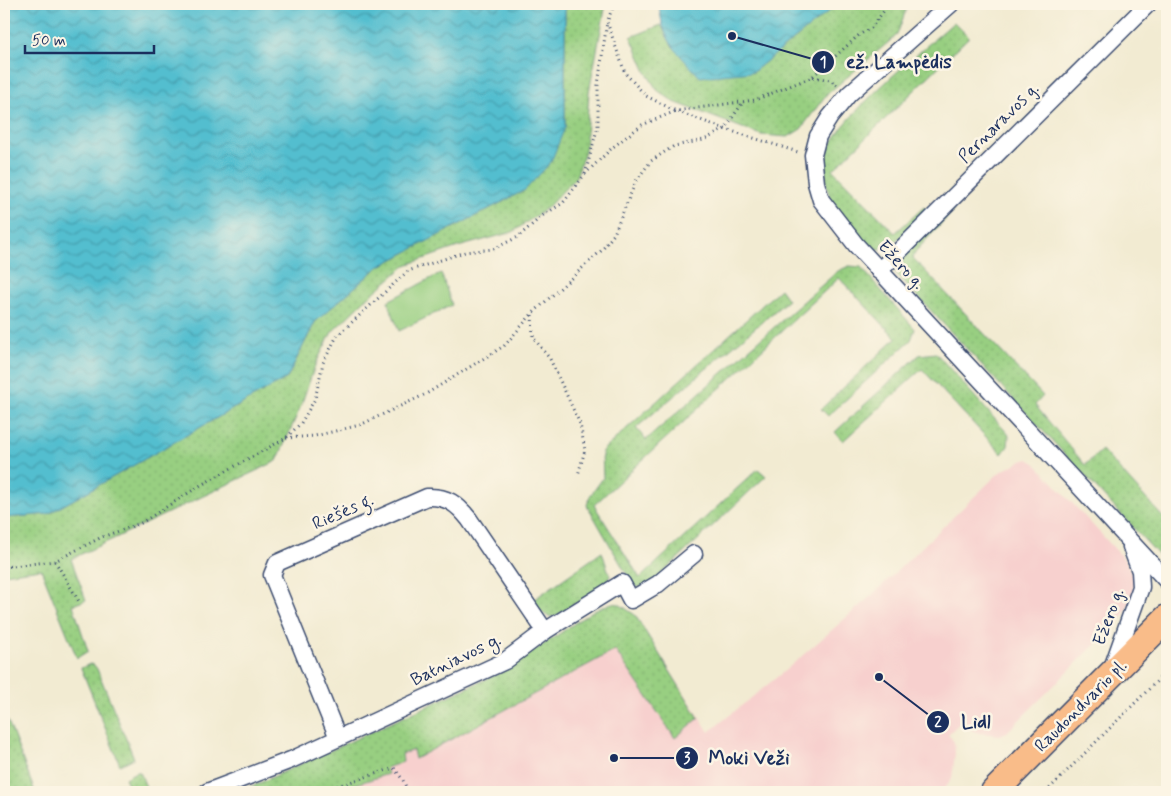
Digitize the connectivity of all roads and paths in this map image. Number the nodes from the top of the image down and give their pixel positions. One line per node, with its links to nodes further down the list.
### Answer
1 (614, 4): 5 (path)
2 (889, 4): 6 (path)
3 (952, 4): 7 (street, Ežero g.)
4 (1148, 4): 13 (street, Pernaravos g.)
5 (607, 22): 9 (path); 12 (path)
6 (812, 77): 7 (path); 8 (path)
7 (850, 94): 11 (street, Ežero g.)
8 (743, 102): 9 (path); 10 (path)
9 (676, 111): 10 (path); 12 (path)
10 (725, 129): 11 (path); 14 (path)
11 (813, 155): 13 (street, Ežero g.)
12 (585, 174): 15 (path)
13 (879, 270): 17 (street, Ežero g.)
14 (532, 314): 15 (path); 16 (path)
15 (286, 438): 19 (path)
16 (578, 476)
17 (1128, 540): 21 (street, Ežero g.); 26 (street, Ežero g.)
18 (694, 554): 24 (street, Batniavos g.)
19 (55, 561): 20 (path); 22 (path)
20 (4, 567)
21 (1167, 581)
22 (80, 603)
23 (1167, 618): 26 (main road, Raudondvario pl.)
24 (546, 631): 27 (street, Batniavos g.); 27 (street, Riešės g.)
25 (1167, 671): 32 (path)
26 (1108, 679): 31 (main road, Raudondvario pl.)
27 (338, 738): 28 (street, Batniavos g.)
28 (208, 792)
29 (318, 792): 30 (path)
30 (408, 792)
31 (994, 792)
32 (1046, 792)

